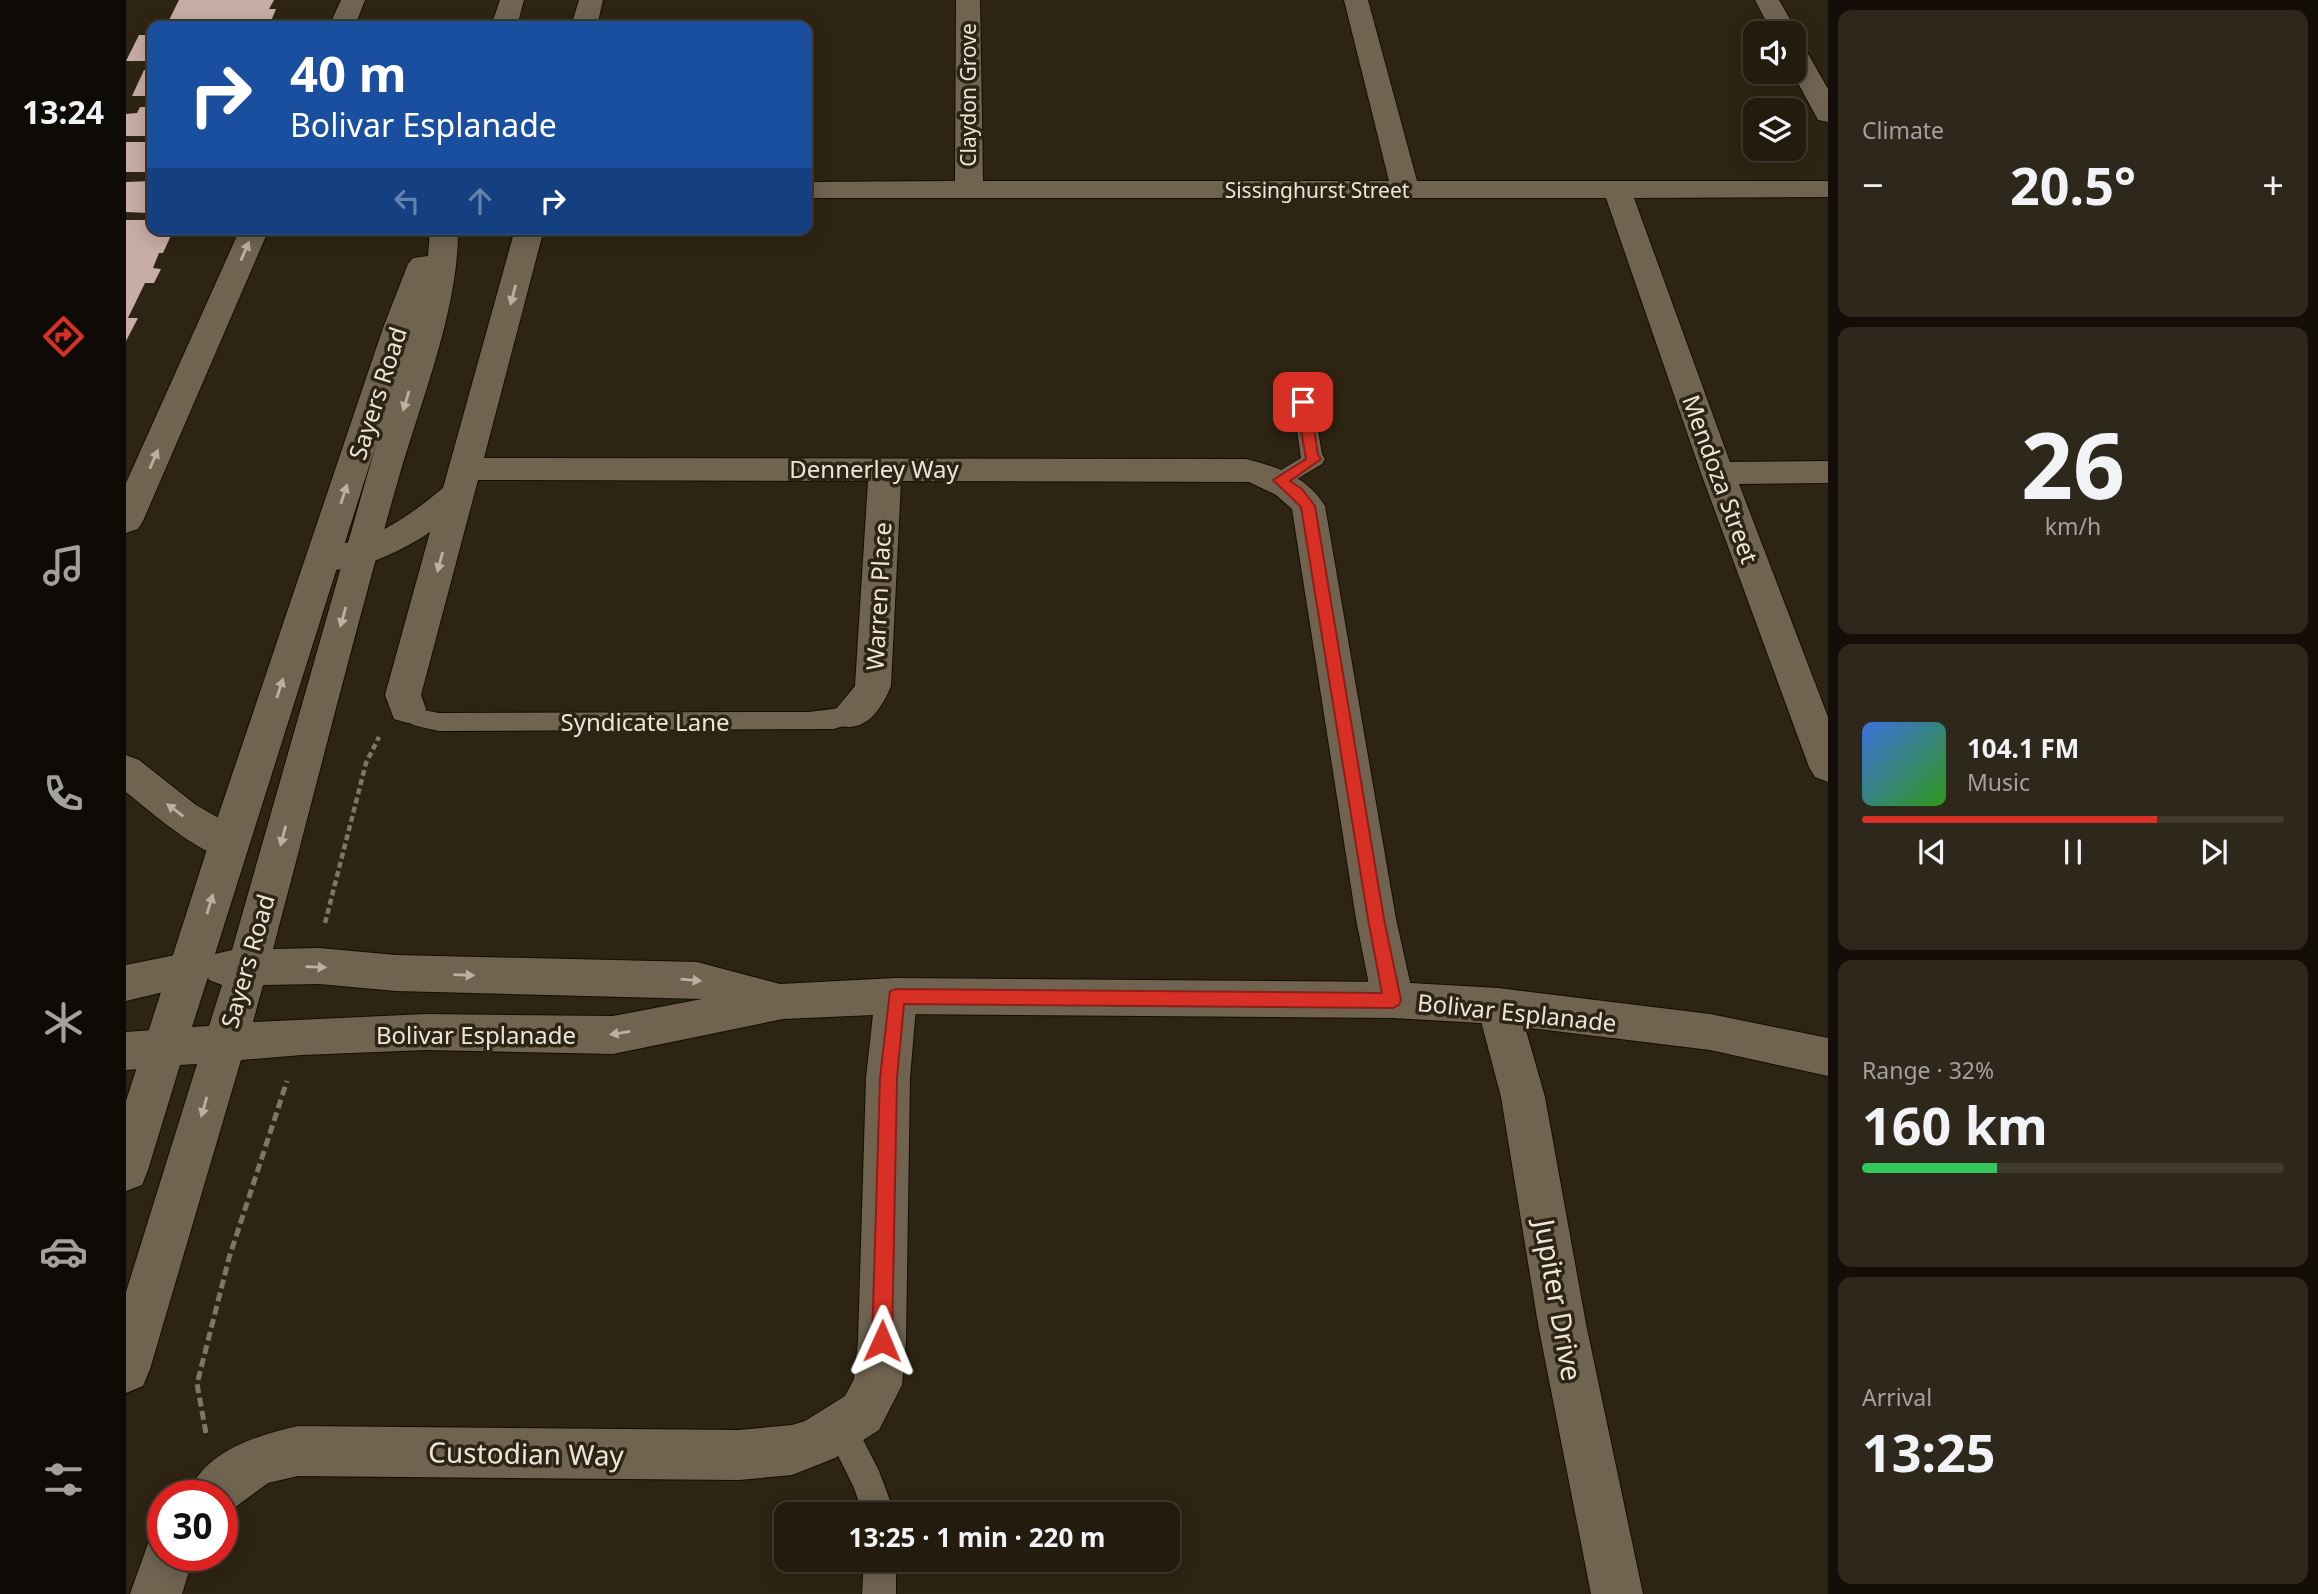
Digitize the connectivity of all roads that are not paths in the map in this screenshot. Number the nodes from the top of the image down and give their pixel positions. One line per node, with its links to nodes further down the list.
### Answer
1 (353, 0): 7 (street)
2 (512, 0): 8 (street)
3 (591, 0): 9 (street)
4 (968, 0): 15 (street, Claydon Grove)
5 (1356, 0): 16 (street)
6 (1767, 0): 10 (street)
7 (344, 21)
8 (506, 21)
9 (585, 21)
10 (1778, 21)
11 (1806, 73): 12 (street)
12 (1828, 114)
13 (1828, 189): 17 (street, Sissinghurst Street)
14 (812, 190): 15 (street, Sissinghurst Street)
15 (969, 190): 16 (street, Sissinghurst Street)
16 (1405, 190): 17 (street, Sissinghurst Street)
17 (1617, 190): 25 (street, Mendoza Street)
18 (252, 235): 28 (street, one-way to 18)
19 (435, 235): 30 (street, Sayers Road, one-way to 19)
20 (444, 235): 29 (street, Sayers Road, one-way to 29)
21 (528, 235): 27 (street, one-way to 27)
22 (1303, 402): 26 (lane)
23 (885, 469): 26 (street, Dennerley Way); 27 (street, Dennerley Way); 32 (street, Warren Place)
24 (1828, 472): 25 (street)
25 (1718, 473): 33 (street, Mendoza Street)
26 (1280, 480): 40 (street, Dennerley Way)
27 (462, 481): 29 (street); 31 (street, one-way to 31)
28 (126, 522)
29 (362, 551): 30 (street); 36 (street, Sayers Road, one-way to 36)
30 (323, 559): 35 (street, Sayers Road, one-way to 30)
31 (407, 709): 32 (lane, Syndicate Lane)
32 (850, 715)
33 (1828, 767)
34 (126, 770): 35 (street, one-way to 34)
35 (229, 843): 37 (street, Sayers Road, one-way to 35)
36 (248, 967): 37 (street, Bolivar Esplanade); 41 (street, Bolivar Esplanade, one-way to 41); 43 (street, Sayers Road)
37 (190, 970): 38 (street, Bolivar Esplanade); 44 (street, Sayers Road)
38 (126, 983)
39 (896, 996): 40 (street, Bolivar Esplanade); 41 (street, Bolivar Esplanade); 48 (street, Custodian Way)
40 (1393, 1000): 42 (street, Bolivar Esplanade)
41 (783, 1001): 43 (street, Bolivar Esplanade, one-way to 43)
42 (1498, 1006): 45 (street, Bolivar Esplanade); 55 (street, Jupiter Drive)
43 (224, 1042): 44 (street, Bolivar Esplanade); 47 (street, Sayers Road, one-way to 47)
44 (146, 1049): 46 (street, Sayers Road)
45 (1828, 1057)
46 (126, 1170)
47 (126, 1369)
48 (841, 1427): 49 (street, Custodian Way); 50 (lane)
49 (232, 1480)
50 (875, 1502)
51 (163, 1571): 53 (street)
52 (880, 1572): 54 (lane)
53 (156, 1594)
54 (879, 1594)
55 (1616, 1594)

